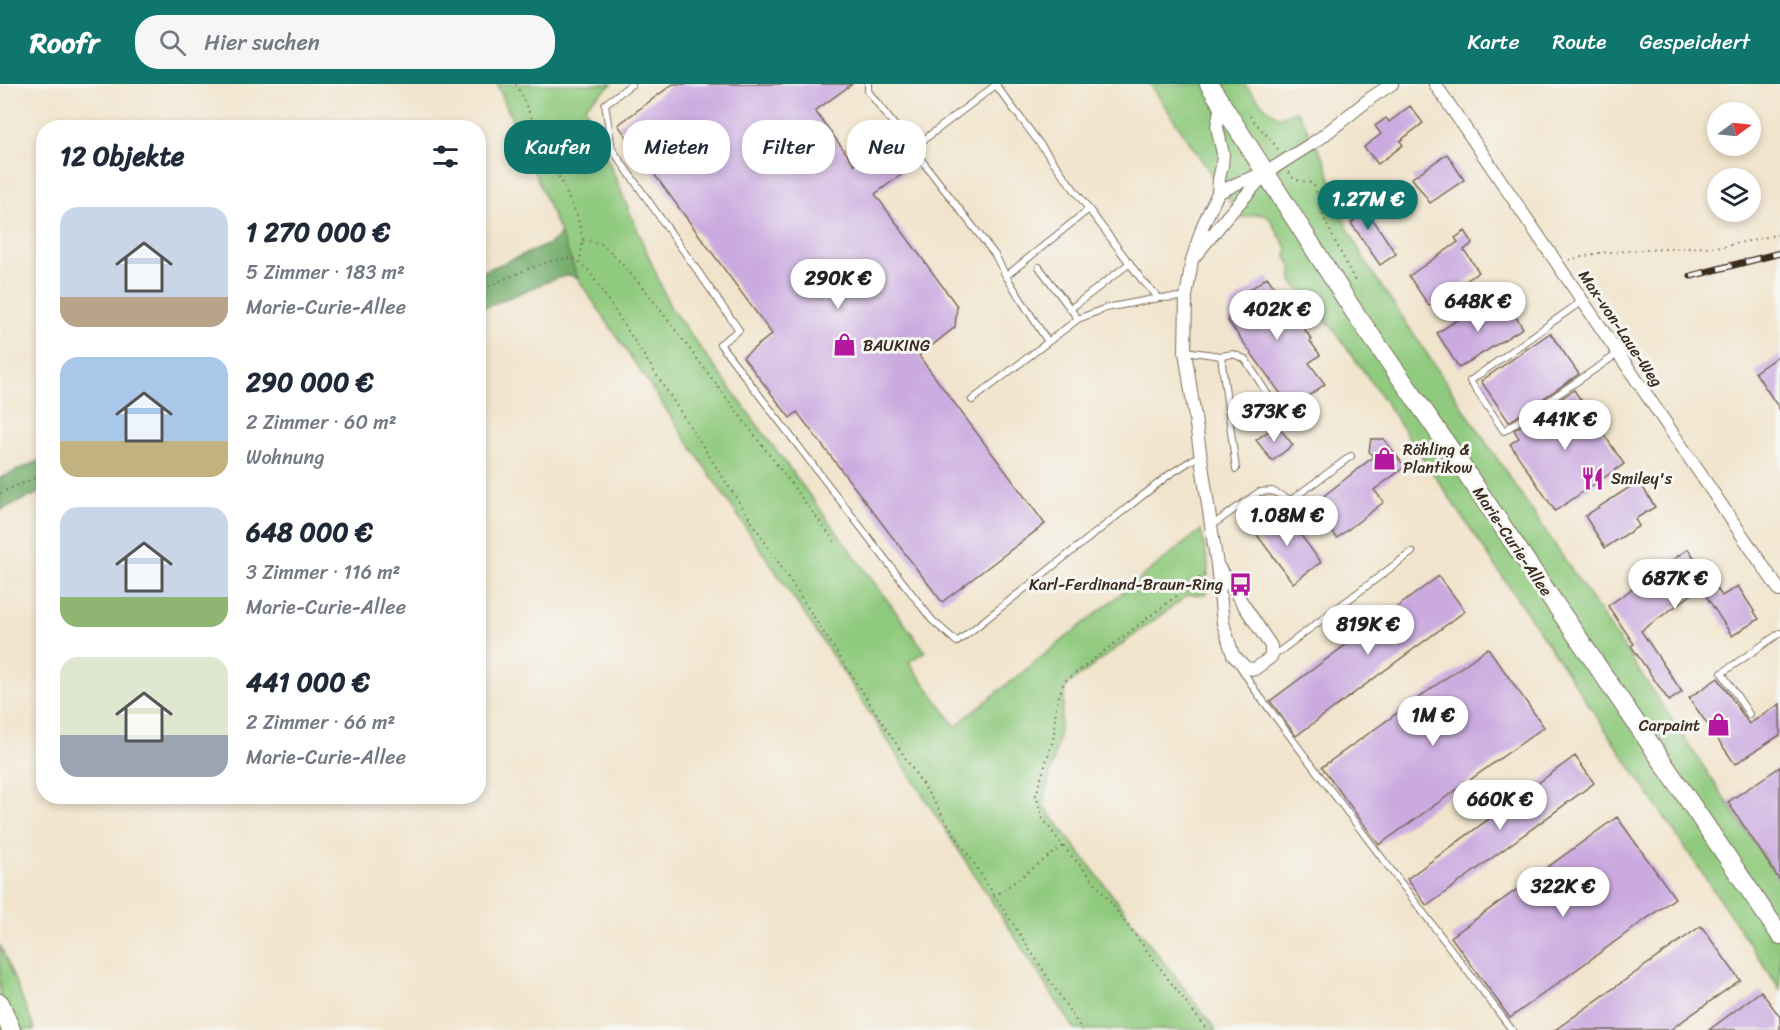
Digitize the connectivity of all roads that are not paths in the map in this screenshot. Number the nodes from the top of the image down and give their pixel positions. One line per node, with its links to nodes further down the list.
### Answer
1 (632, 84): 29 (lane)
2 (868, 84): 8 (lane)
3 (996, 84): 9 (lane); 13 (lane)
4 (1209, 84): 7 (main road, Marie-Curie-Allee)
5 (1392, 84): 11 (street)
6 (1436, 84): 20 (street, Max-von-Laue-Weg)
7 (1221, 104): 11 (main road, Marie-Curie-Allee); 12 (street)
8 (891, 120)
9 (926, 138)
10 (926, 165): 17 (lane)
11 (1267, 172): 12 (street); 14 (street); 40 (main road, Marie-Curie-Allee)
12 (1218, 193): 14 (street)
13 (1089, 209): 15 (lane); 17 (lane)
14 (1192, 260): 18 (street)
15 (1130, 263): 19 (lane); 21 (lane)
16 (1039, 267): 21 (lane)
17 (1006, 276): 23 (lane)
18 (1186, 297): 19 (lane); 24 (street)
19 (1159, 298): 22 (lane)
20 (1583, 301): 25 (street, Max-von-Laue-Weg); 25 (lane)
21 (1071, 309): 22 (lane)
22 (1078, 319): 23 (lane)
23 (1048, 342): 27 (lane)
24 (1185, 351): 26 (lane); 29 (street)
25 (1619, 353): 35 (street, Max-von-Laue-Weg)
26 (1221, 356): 28 (lane); 31 (lane)
27 (972, 400)
28 (1286, 423)
29 (1200, 455): 32 (street)
30 (1351, 456): 32 (lane)
31 (1236, 470)
32 (1210, 526): 34 (street)
33 (1412, 552): 38 (lane)
34 (1217, 565): 37 (street); 38 (street)
35 (1780, 591)
36 (1780, 633): 39 (lane)
37 (1233, 655): 38 (street); 43 (lane)
38 (1271, 657)
39 (1749, 714)
40 (1780, 935)
41 (0, 1003): 42 (main road)
42 (11, 1030)
43 (1512, 1030)

